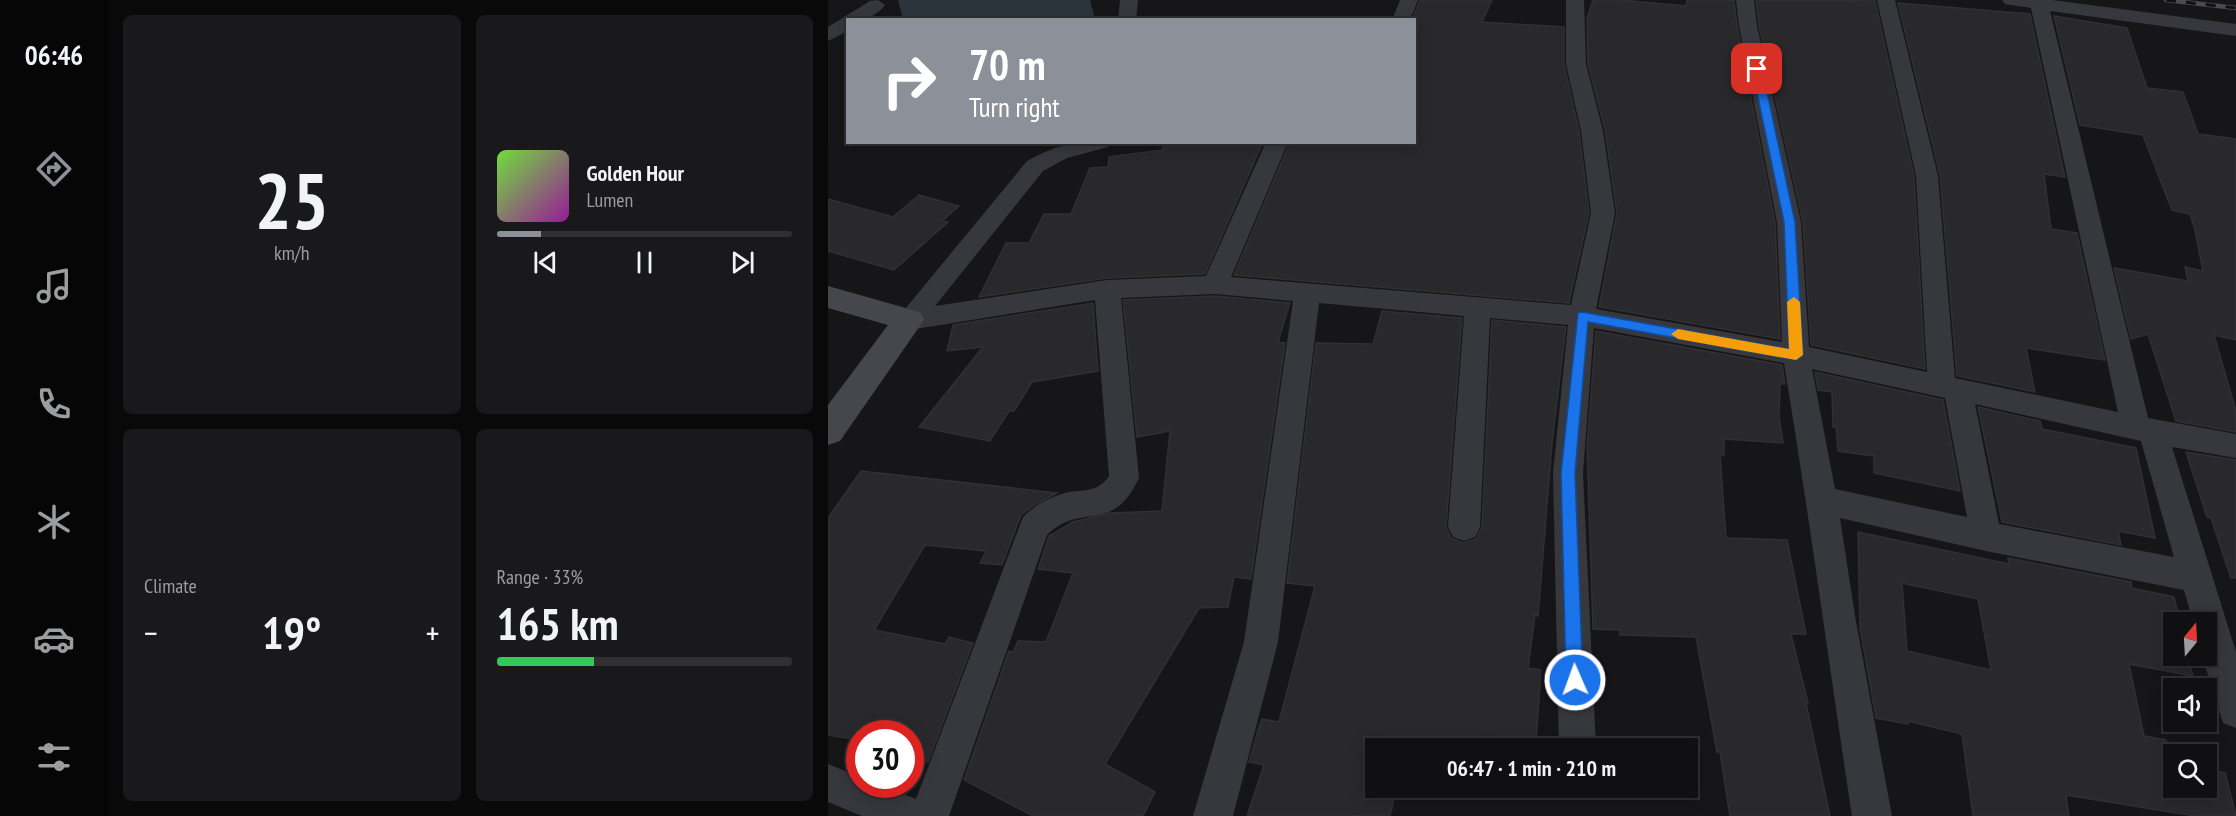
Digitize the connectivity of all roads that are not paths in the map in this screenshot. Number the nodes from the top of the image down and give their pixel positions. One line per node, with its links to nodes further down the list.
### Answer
1 (1129, 0): 10 (street)
2 (1409, 0): 11 (street)
3 (1575, 0): 22 (street)
4 (1745, 0): 24 (street)
5 (1886, 0): 25 (street)
6 (2011, 0): 7 (street)
7 (2039, 4): 13 (street); 26 (street)
8 (876, 5): 9 (street)
9 (856, 18)
10 (1127, 18)
11 (1402, 18)
12 (846, 24): 14 (street)
13 (2236, 30)
14 (828, 35)
15 (1093, 144): 23 (street)
16 (1276, 144): 17 (street)
17 (1215, 285): 18 (street); 19 (street)
18 (1107, 289): 23 (street); 36 (street)
19 (1307, 293): 21 (street); 37 (street)
20 (828, 297): 23 (street)
21 (1478, 308): 22 (street); 30 (street)
22 (1582, 316): 24 (street); 34 (street)
23 (909, 320): 27 (street)
24 (1796, 355): 25 (street); 29 (street)
25 (1950, 388): 26 (street); 31 (street)
26 (2144, 429): 28 (street); 32 (street)
27 (828, 431)
28 (2236, 446)
29 (1822, 500): 31 (street); 38 (street)
30 (1464, 527)
31 (1986, 536): 32 (street)
32 (2197, 577): 33 (street)
33 (2236, 710)
34 (1577, 738)
35 (828, 783): 36 (street)
36 (906, 814)
37 (1213, 816)
38 (1872, 816)

